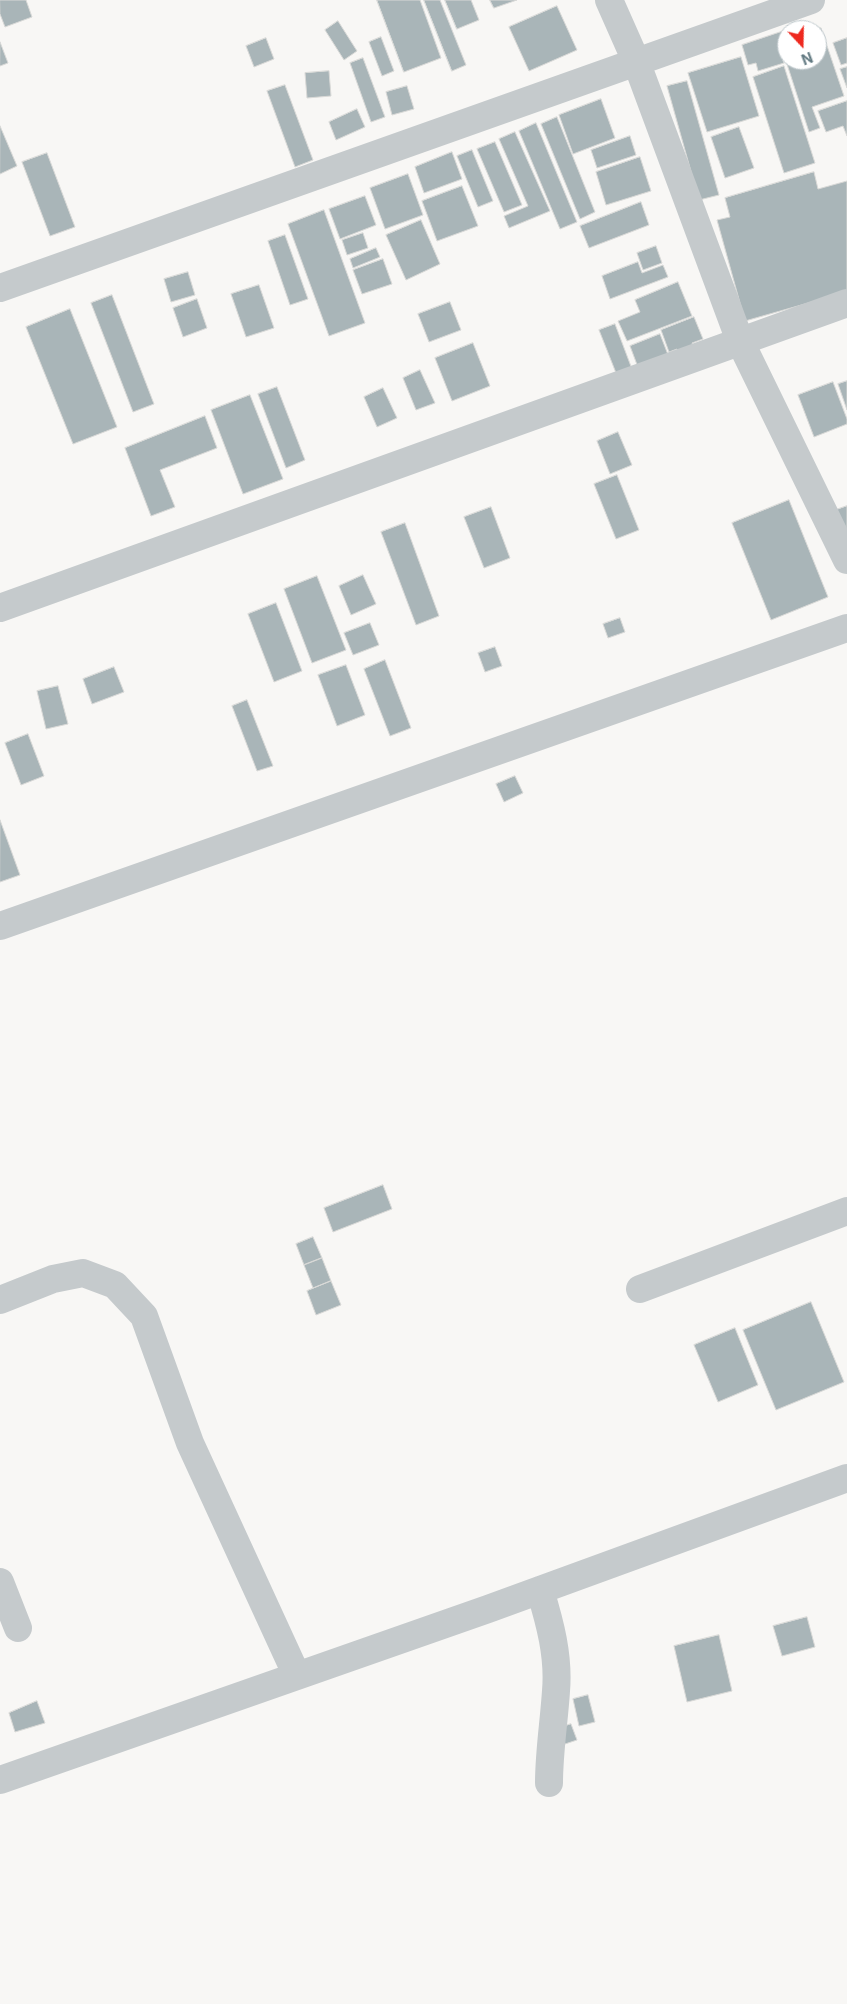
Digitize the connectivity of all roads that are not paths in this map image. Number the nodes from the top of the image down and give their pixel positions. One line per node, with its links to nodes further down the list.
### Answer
1 (609, 0): 3 (street)
2 (811, 0): 3 (street)
3 (636, 61): 4 (street); 6 (street)
4 (0, 288)
5 (847, 304): 6 (street)
6 (740, 341): 7 (street); 8 (street)
7 (847, 560)
8 (0, 608)
9 (847, 628): 10 (street)
10 (0, 926)
11 (847, 1211): 12 (street)
12 (640, 1289)
13 (0, 1300): 18 (street)
14 (847, 1478): 16 (street)
15 (0, 1582): 17 (street)
16 (540, 1590): 18 (street); 20 (street)
17 (18, 1628)
18 (297, 1676): 19 (street)
19 (0, 1780)
20 (548, 1783)

